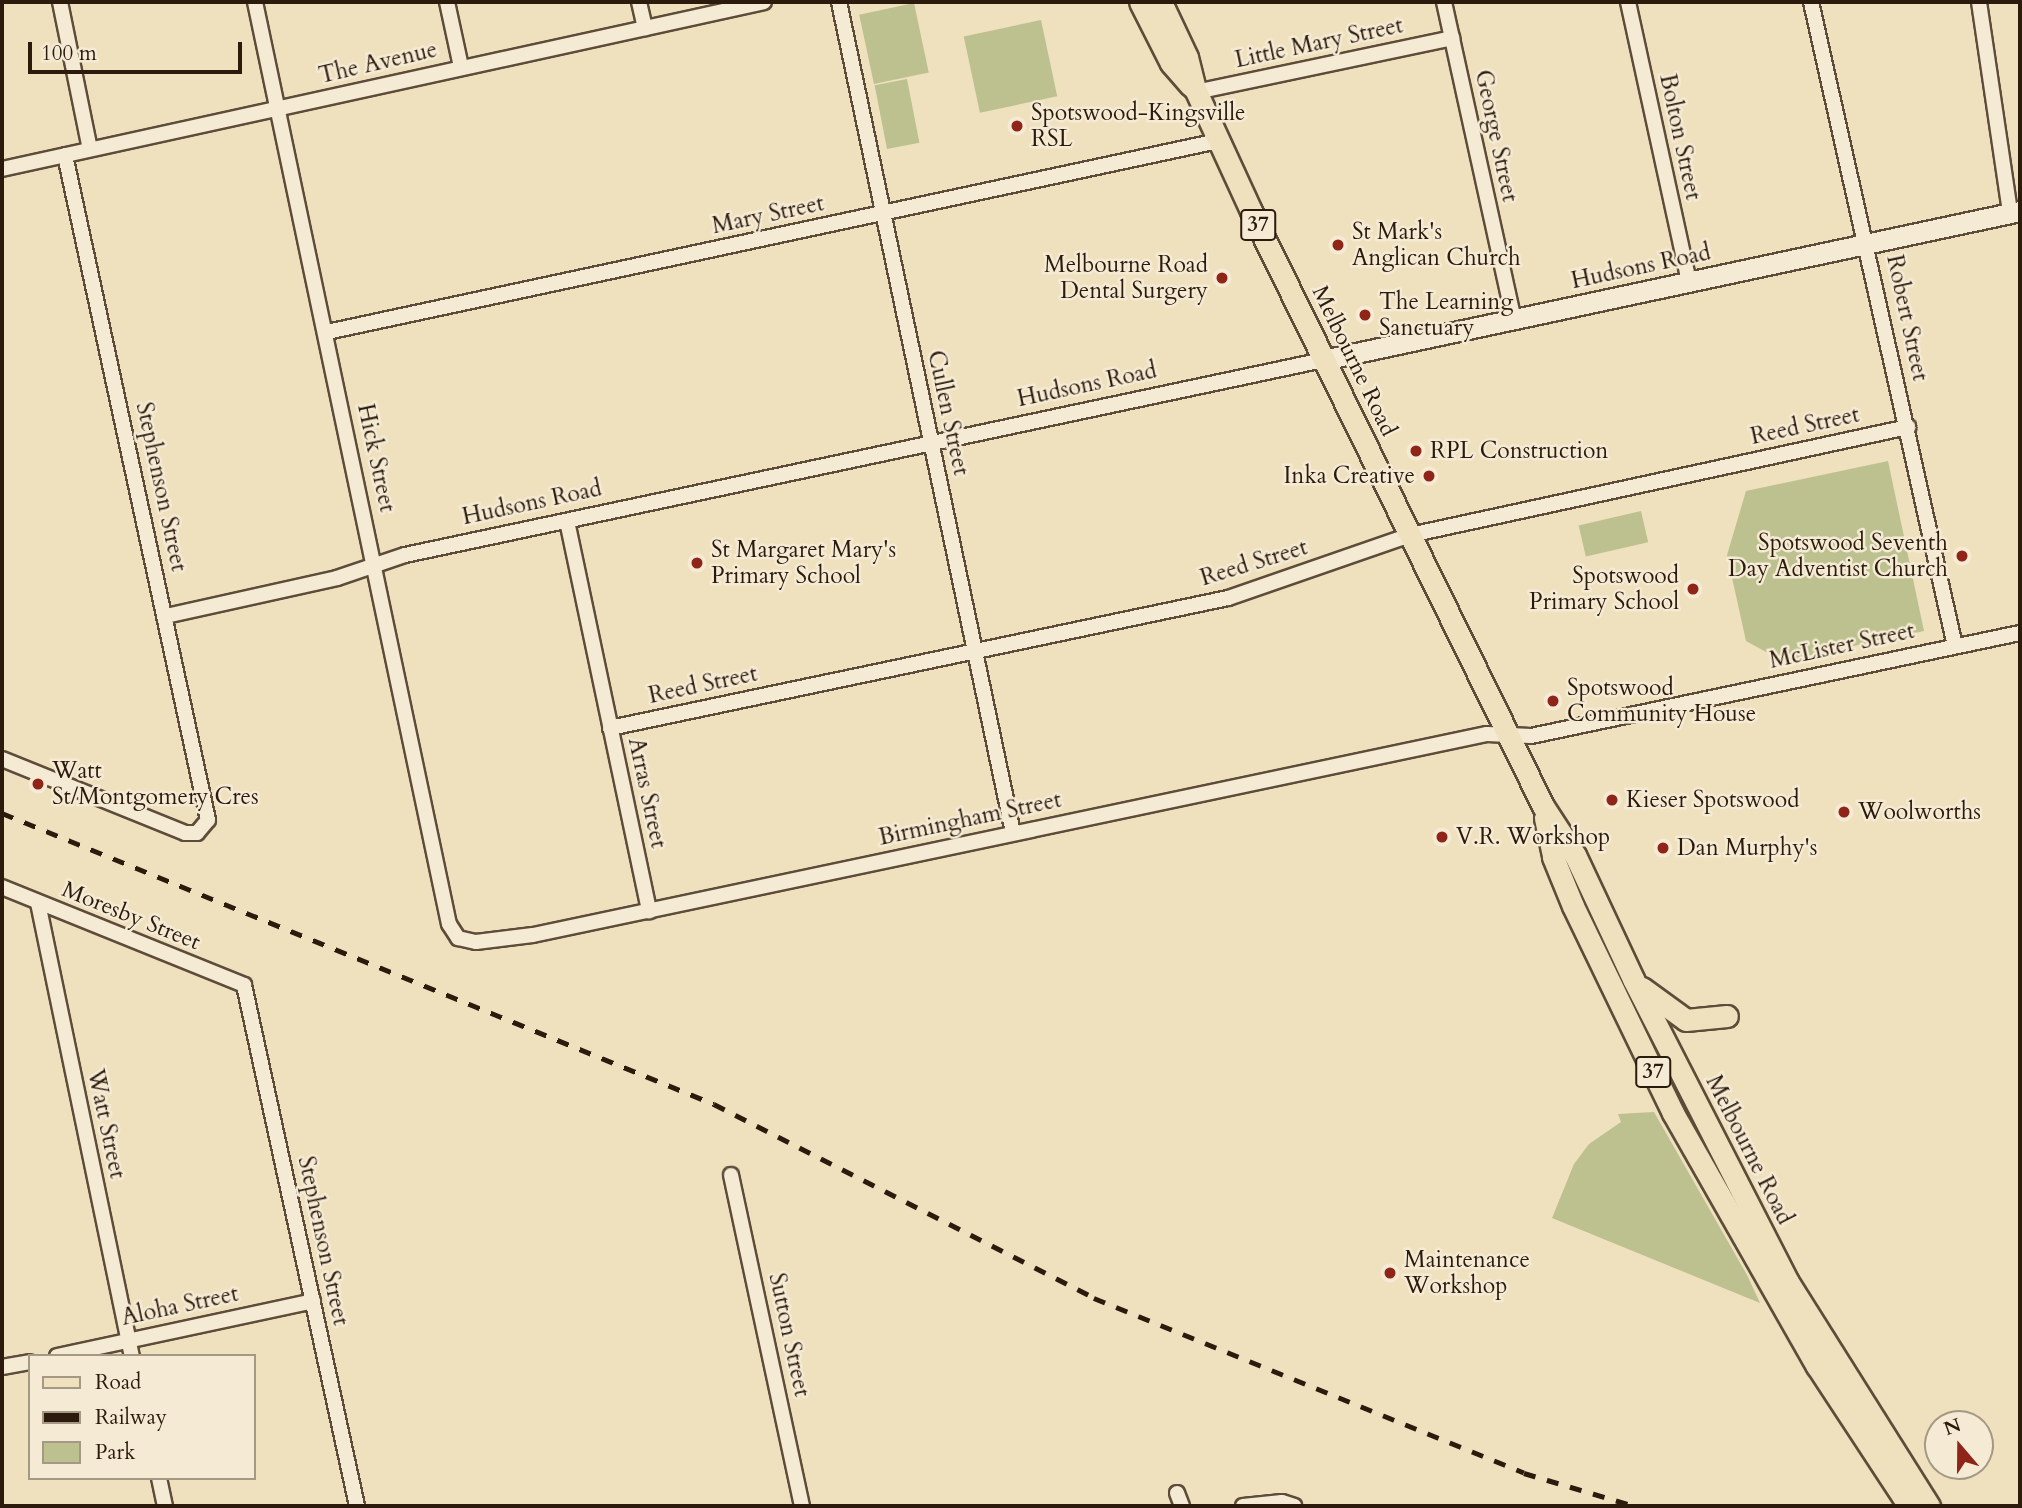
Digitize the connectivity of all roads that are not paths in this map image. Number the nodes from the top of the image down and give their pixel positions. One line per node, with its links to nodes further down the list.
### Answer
1 (60, 2): 19 (street)
2 (255, 2): 17 (street, Hick Street)
3 (447, 2): 15 (street)
4 (639, 2): 13 (street)
5 (764, 2): 13 (street, The Avenue)
6 (839, 2): 23 (street, Cullen Street)
7 (1140, 2): 16 (main road, Melbourne Road / 37)
8 (1161, 2): 16 (main road, Melbourne Road / 37)
9 (1444, 2): 14 (street, George Street)
10 (1628, 2): 25 (street, Bolton Street)
11 (1811, 2): 24 (street, Robert Street)
12 (1979, 2): 22 (street)
13 (645, 28): 15 (street, The Avenue)
14 (1452, 38): 16 (street, Little Mary Street); 26 (street, George Street)
15 (461, 67): 17 (street, The Avenue)
16 (1195, 91): 18 (main road, Melbourne Road / 37)
17 (279, 110): 19 (street, The Avenue); 27 (street, Hick Street)
18 (1218, 141): 23 (street, Mary Street); 28 (main road, Melbourne Road / 37)
19 (90, 149): 20 (street, The Avenue)
20 (65, 155): 21 (street, The Avenue); 34 (street, Stephenson Street)
21 (2, 169)
22 (2015, 212): 24 (street, Hudsons Road)
23 (883, 213): 27 (street, Mary Street); 30 (street, Cullen Street)
24 (1868, 244): 25 (street, Hudsons Road); 29 (street, Robert Street)
25 (1689, 282): 26 (street, Hudsons Road)
26 (1514, 320): 28 (street, Hudsons Road)
27 (327, 332): 33 (street, Hick Street)
28 (1324, 360): 30 (street, Hudsons Road); 32 (main road, Melbourne Road / 37)
29 (1908, 427): 32 (street, Reed Street); 36 (street, Robert Street)
30 (931, 444): 31 (street, Hudsons Road); 37 (street, Cullen Street)
31 (567, 521): 33 (street, Hudsons Road); 38 (street, Arras Street)
32 (1410, 535): 37 (street, Reed Street); 39 (main road, Melbourne Road / 37)
33 (375, 565): 34 (street, Hudsons Road); 46 (street, Hick Street)
34 (166, 616): 40 (street, Stephenson Street)
35 (2020, 633): 36 (street, McLister Street)
36 (1955, 646): 39 (street, McLister Street)
37 (975, 651): 38 (street, Reed Street); 42 (street, Cullen Street)
38 (610, 728): 45 (street, Arras Street)
39 (1508, 735): 41 (main road, Melbourne Road / 37); 42 (street, Birmingham Street)
40 (2, 757)
41 (1543, 806): 47 (main road, Melbourne Road / 37); 63 (main road, Melbourne Road / 37)
42 (1013, 833): 45 (street, Birmingham Street)
43 (2, 887): 44 (street, Moresby Street)
44 (38, 902): 48 (street, Moresby Street); 52 (street, Watt Street)
45 (649, 911): 46 (street, Birmingham Street)
46 (449, 923)
47 (1633, 979): 49 (main road); 64 (main road, Melbourne Road / 37)
48 (244, 985): 51 (street, Stephenson Street)
49 (1727, 1016)
50 (731, 1175): 60 (street, Sutton Street)
51 (313, 1301): 52 (street, Aloha Street); 59 (street, Stephenson Street)
52 (128, 1340): 53 (street, Aloha Street); 54 (street, Watt Street)
53 (66, 1354)
54 (132, 1354)
55 (28, 1362): 56 (street)
56 (2, 1367)
57 (159, 1480): 58 (street)
58 (165, 1506)
59 (357, 1506)
60 (802, 1506)
61 (1242, 1506): 62 (street)
62 (1294, 1506)
63 (1909, 1506)
64 (1929, 1506)

